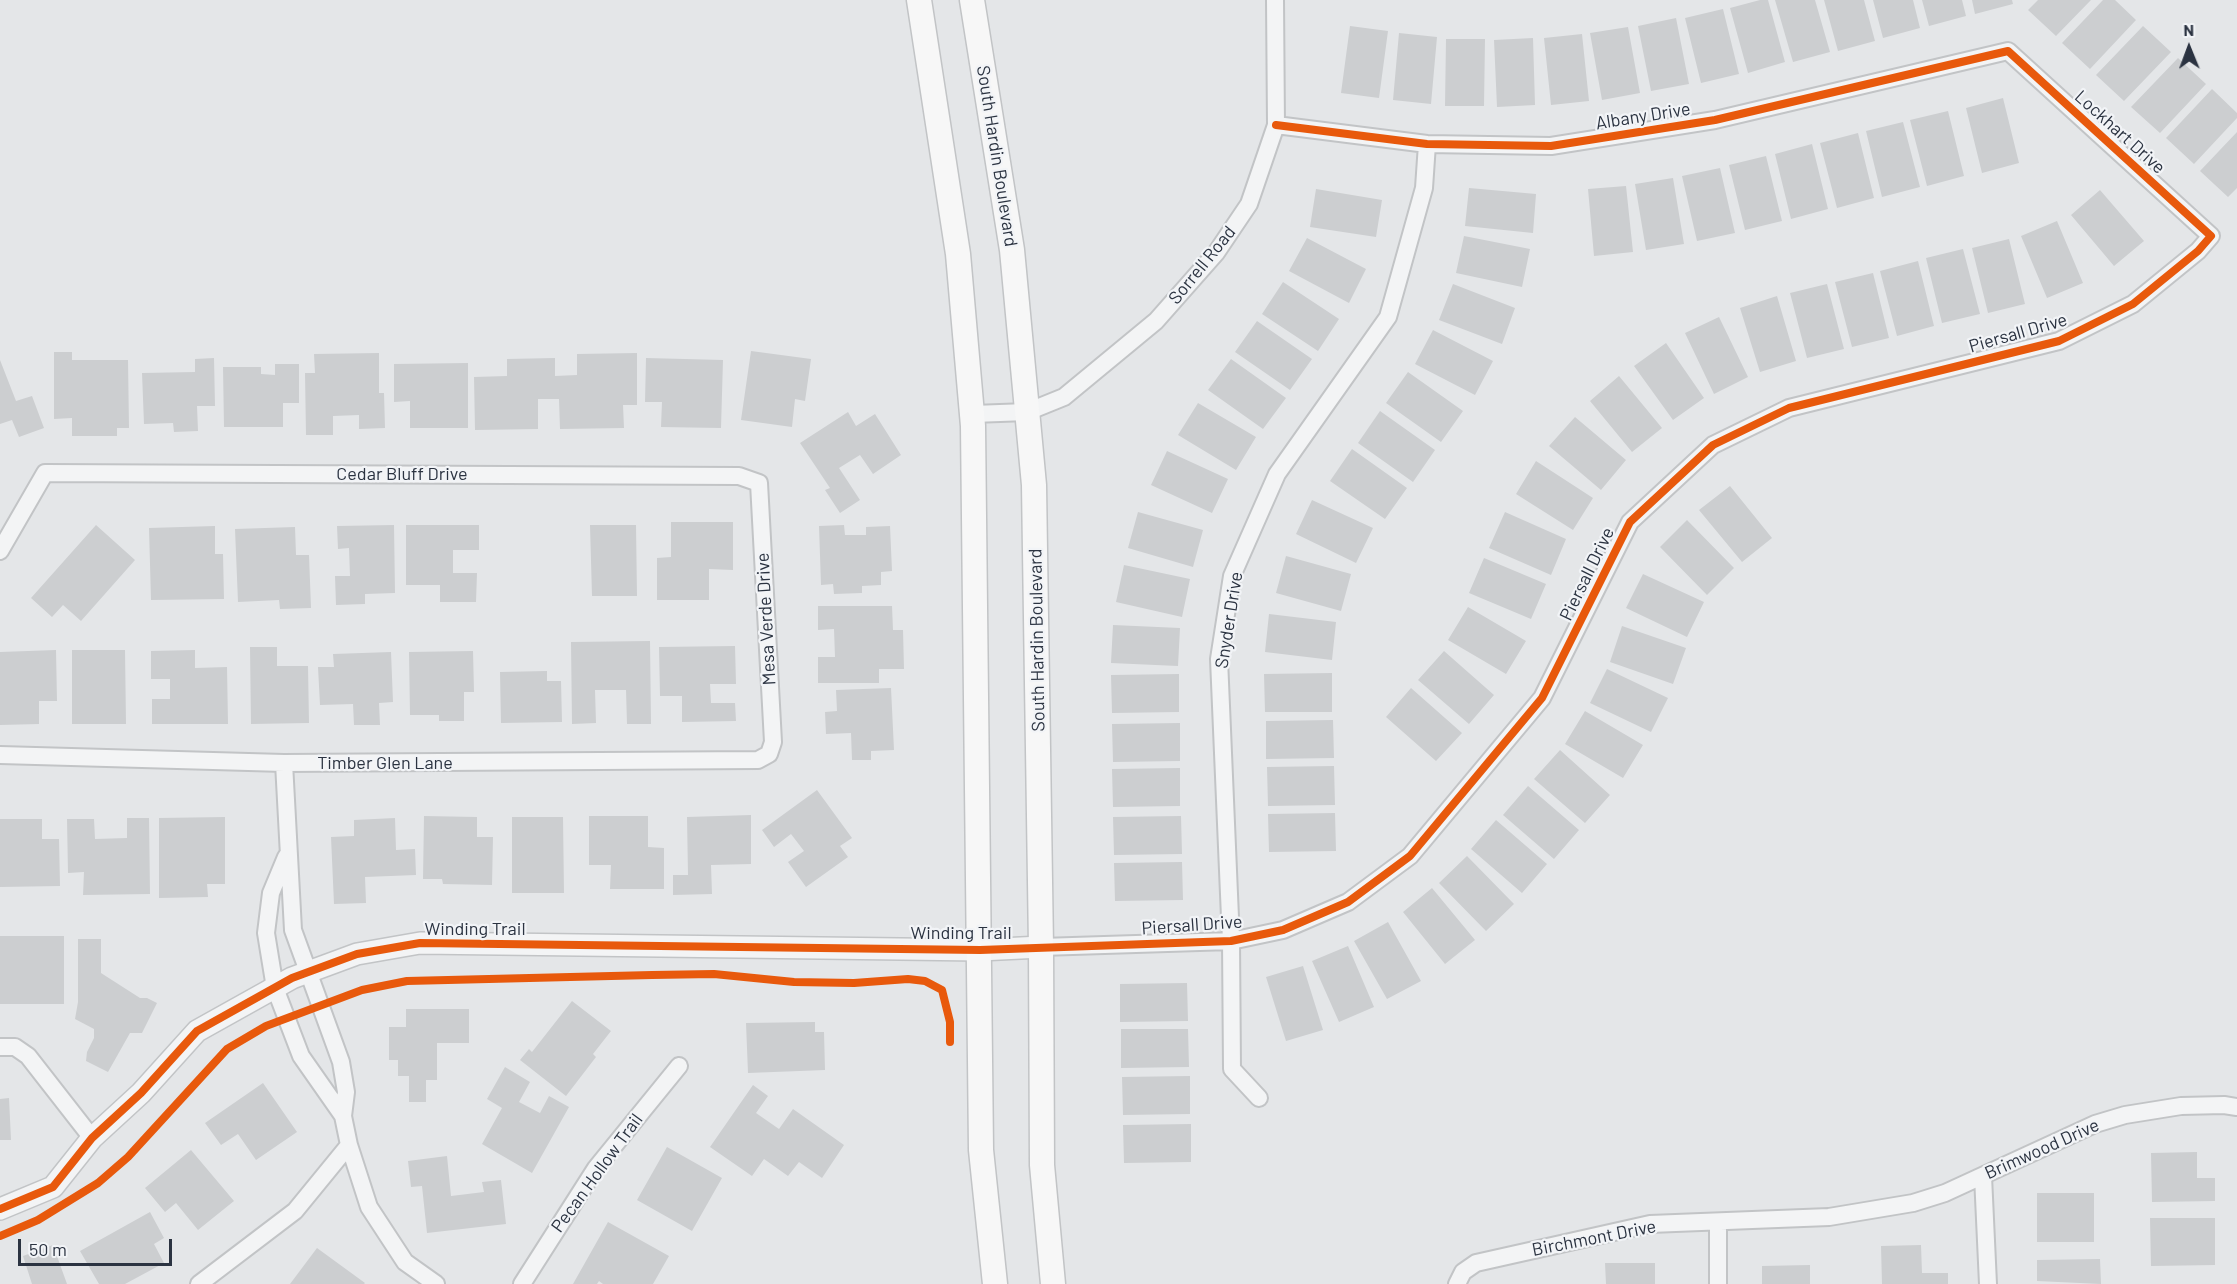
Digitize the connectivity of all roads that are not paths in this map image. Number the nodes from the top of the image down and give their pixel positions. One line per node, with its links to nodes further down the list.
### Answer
1 (919, 0): 9 (main road)
2 (972, 0): 8 (main road, South Hardin Boulevard)
3 (1275, 0): 5 (street, Sorrell Road)
4 (2008, 51): 6 (street, Albany Drive); 7 (street, Lockhart Drive)
5 (1276, 125): 6 (street, Albany Drive); 8 (street, Sorrell Road)
6 (1427, 144): 16 (street, Snyder Drive)
7 (2211, 236): 16 (street, Piersall Drive)
8 (1027, 412): 9 (street, Sorrell Road); 17 (main road, South Hardin Boulevard)
9 (973, 414): 18 (main road)
10 (759, 483): 11 (street, Cedar Bluff Drive); 12 (street, Mesa Verde Drive)
11 (0, 550)
12 (769, 754): 14 (street, Timber Glen Lane)
13 (0, 755): 14 (street, Timber Glen Lane)
14 (284, 764): 15 (street)
15 (287, 854): 19 (street); 20 (street)
16 (1231, 941): 17 (street, Piersall Drive); 23 (street, Snyder Drive)
17 (1041, 947): 18 (street, Winding Trail); 36 (main road, South Hardin Boulevard)
18 (980, 950): 19 (street, Winding Trail); 35 (main road)
19 (307, 973): 20 (street, Winding Trail); 25 (street)
20 (275, 988): 25 (street); 26 (street, Winding Trail)
21 (0, 1047): 26 (street)
22 (679, 1066): 34 (street, Pecan Hollow Trail)
23 (1259, 1098)
24 (2237, 1107): 28 (street, Brimwood Drive)
25 (343, 1116): 27 (street)
26 (92, 1138): 29 (street, Winding Trail)
27 (349, 1145): 32 (street); 33 (street)
28 (1983, 1176): 30 (street, Brimwood Drive); 39 (street)
29 (0, 1209)
30 (1851, 1214): 31 (street, Birchmont Drive)
31 (1718, 1222): 37 (street, Birchmont Drive); 38 (street)
32 (199, 1284)
33 (436, 1284)
34 (522, 1284)
35 (995, 1284)
36 (1053, 1284)
37 (1456, 1284)
38 (1718, 1284)
39 (1988, 1284)

